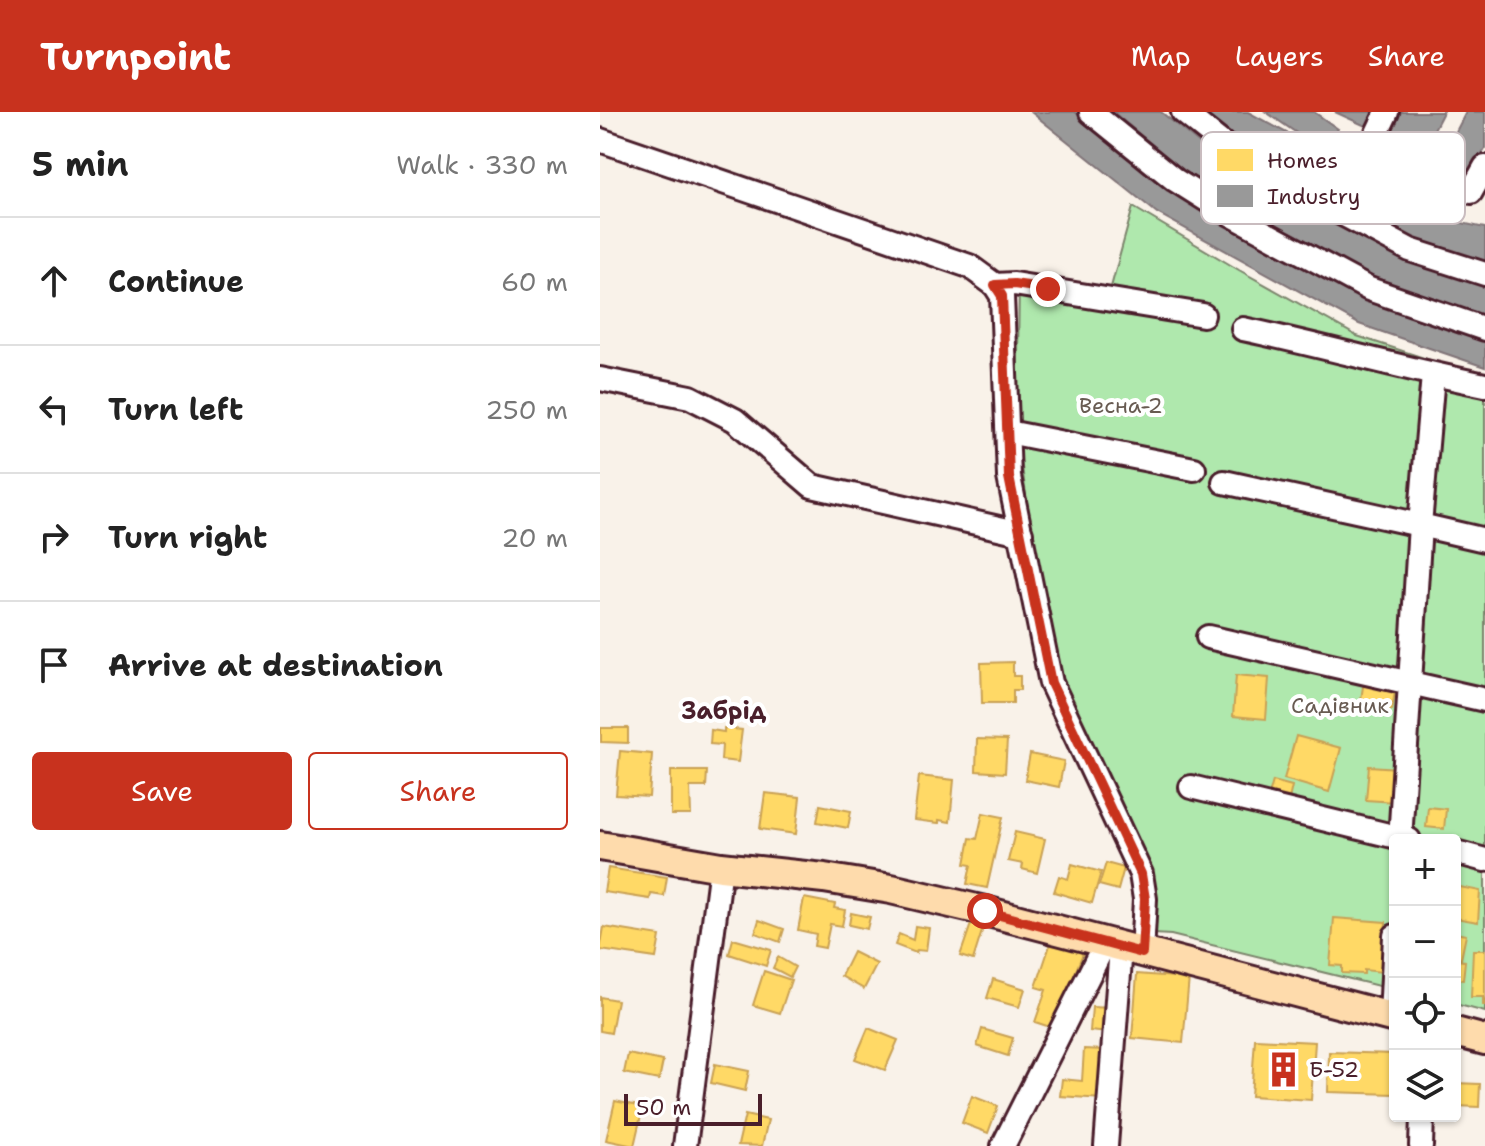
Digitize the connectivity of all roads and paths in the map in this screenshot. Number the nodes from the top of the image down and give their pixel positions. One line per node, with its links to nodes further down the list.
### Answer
1 (1091, 112): 9 (street)
2 (1183, 112): 4 (street)
3 (1387, 112): 5 (street)
4 (1208, 132)
5 (1378, 132)
6 (600, 140): 13 (street)
7 (1485, 167): 8 (street)
8 (1471, 192)
9 (1201, 196)
10 (1249, 224): 16 (street)
11 (1361, 224): 12 (street)
12 (1485, 274)
13 (995, 285): 14 (street); 20 (street)
14 (1203, 315)
15 (1243, 329): 17 (street)
16 (1485, 329)
17 (1433, 375): 19 (street); 23 (street)
18 (600, 379): 24 (street)
19 (1485, 385)
20 (1008, 432): 21 (street); 24 (street)
21 (1194, 469)
22 (1224, 482): 23 (street)
23 (1420, 525): 25 (street); 27 (street)
24 (1021, 533): 36 (street)
25 (1485, 540)
26 (1208, 637): 27 (street)
27 (1409, 681): 28 (street); 30 (street)
28 (1485, 700)
29 (1191, 787): 31 (street)
30 (1403, 834)
31 (1389, 836)
32 (600, 846): 35 (main road)
33 (1461, 854): 34 (street)
34 (1485, 860)
35 (721, 867): 36 (main road); 41 (street)
36 (1123, 948): 37 (main road); 42 (street); 43 (street)
37 (1389, 1017)
38 (1461, 1034): 39 (main road)
39 (1485, 1040)
40 (1422, 1122): 44 (street)
41 (685, 1146)
42 (1003, 1146)
43 (1106, 1146)
44 (1421, 1146)

